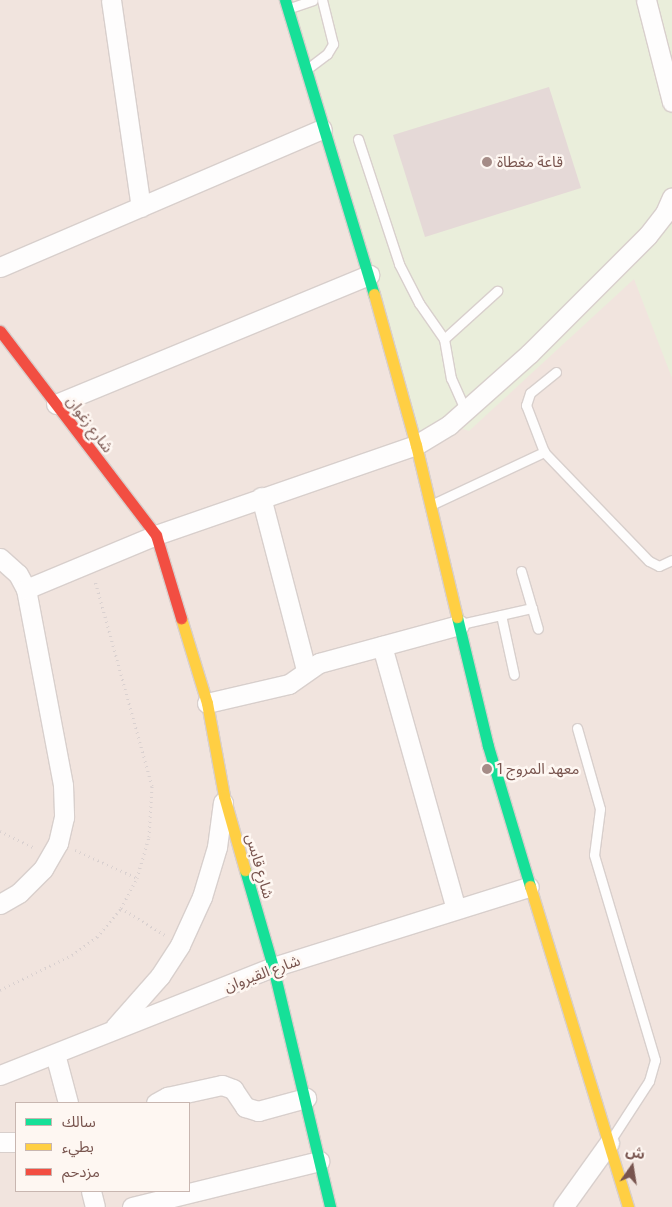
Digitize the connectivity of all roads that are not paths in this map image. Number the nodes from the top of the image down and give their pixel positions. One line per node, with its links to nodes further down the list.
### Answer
1 (111, 0): 11 (street)
2 (313, 0): 5 (lane)
3 (322, 0): 6 (lane)
4 (646, 0): 7 (street)
5 (286, 4): 6 (street)
6 (305, 70): 8 (street)
7 (672, 102)
8 (322, 129): 11 (street); 13 (street)
9 (358, 139): 16 (lane)
10 (672, 197): 19 (street)
11 (141, 207): 12 (street)
12 (0, 267)
13 (369, 275): 18 (street); 20 (street)
14 (497, 291): 16 (lane)
15 (0, 330): 18 (street, شارع زغوان)
16 (444, 339): 19 (lane)
17 (556, 372): 21 (lane)
18 (56, 404): 24 (street, شارع زغوان)
19 (466, 411): 20 (street)
20 (416, 445): 22 (street); 23 (street)
21 (544, 452): 23 (lane); 26 (lane)
22 (261, 497): 24 (street); 34 (street)
23 (431, 505): 31 (street)
24 (156, 535): 28 (street); 36 (street, شارع قابس)
25 (0, 558): 28 (street)
26 (672, 560)
27 (521, 571): 29 (lane)
28 (26, 589): 40 (street)
29 (532, 608): 30 (lane); 32 (lane)
30 (501, 615): 31 (lane); 35 (lane)
31 (459, 625): 33 (street); 39 (street)
32 (538, 629)
33 (382, 646): 34 (street); 41 (street)
34 (306, 670): 36 (street)
35 (514, 675)
36 (206, 703): 38 (street, شارع قابس)
37 (577, 728): 51 (lane)
38 (224, 796): 42 (street, شارع قابس); 43 (street)
39 (529, 887): 41 (street, شارع القيروان); 51 (street)
40 (0, 904)
41 (456, 910): 42 (street, شارع القيروان)
42 (273, 967): 43 (street, شارع القيروان); 46 (street, شارع قابس)
43 (111, 1032): 44 (street, شارع القيروان)
44 (55, 1054): 45 (street, شارع القيروان); 47 (street)
45 (0, 1075)
46 (306, 1098): 48 (street); 52 (street, شارع قابس)
47 (68, 1102)
48 (158, 1102)
49 (0, 1142): 50 (street)
50 (15, 1142)
51 (609, 1142): 57 (street); 58 (street)
52 (319, 1161): 55 (street); 56 (street, شارع قابس)
53 (91, 1192): 54 (street)
54 (95, 1207)
55 (132, 1207)
56 (330, 1207)
57 (563, 1207)
58 (628, 1207)

